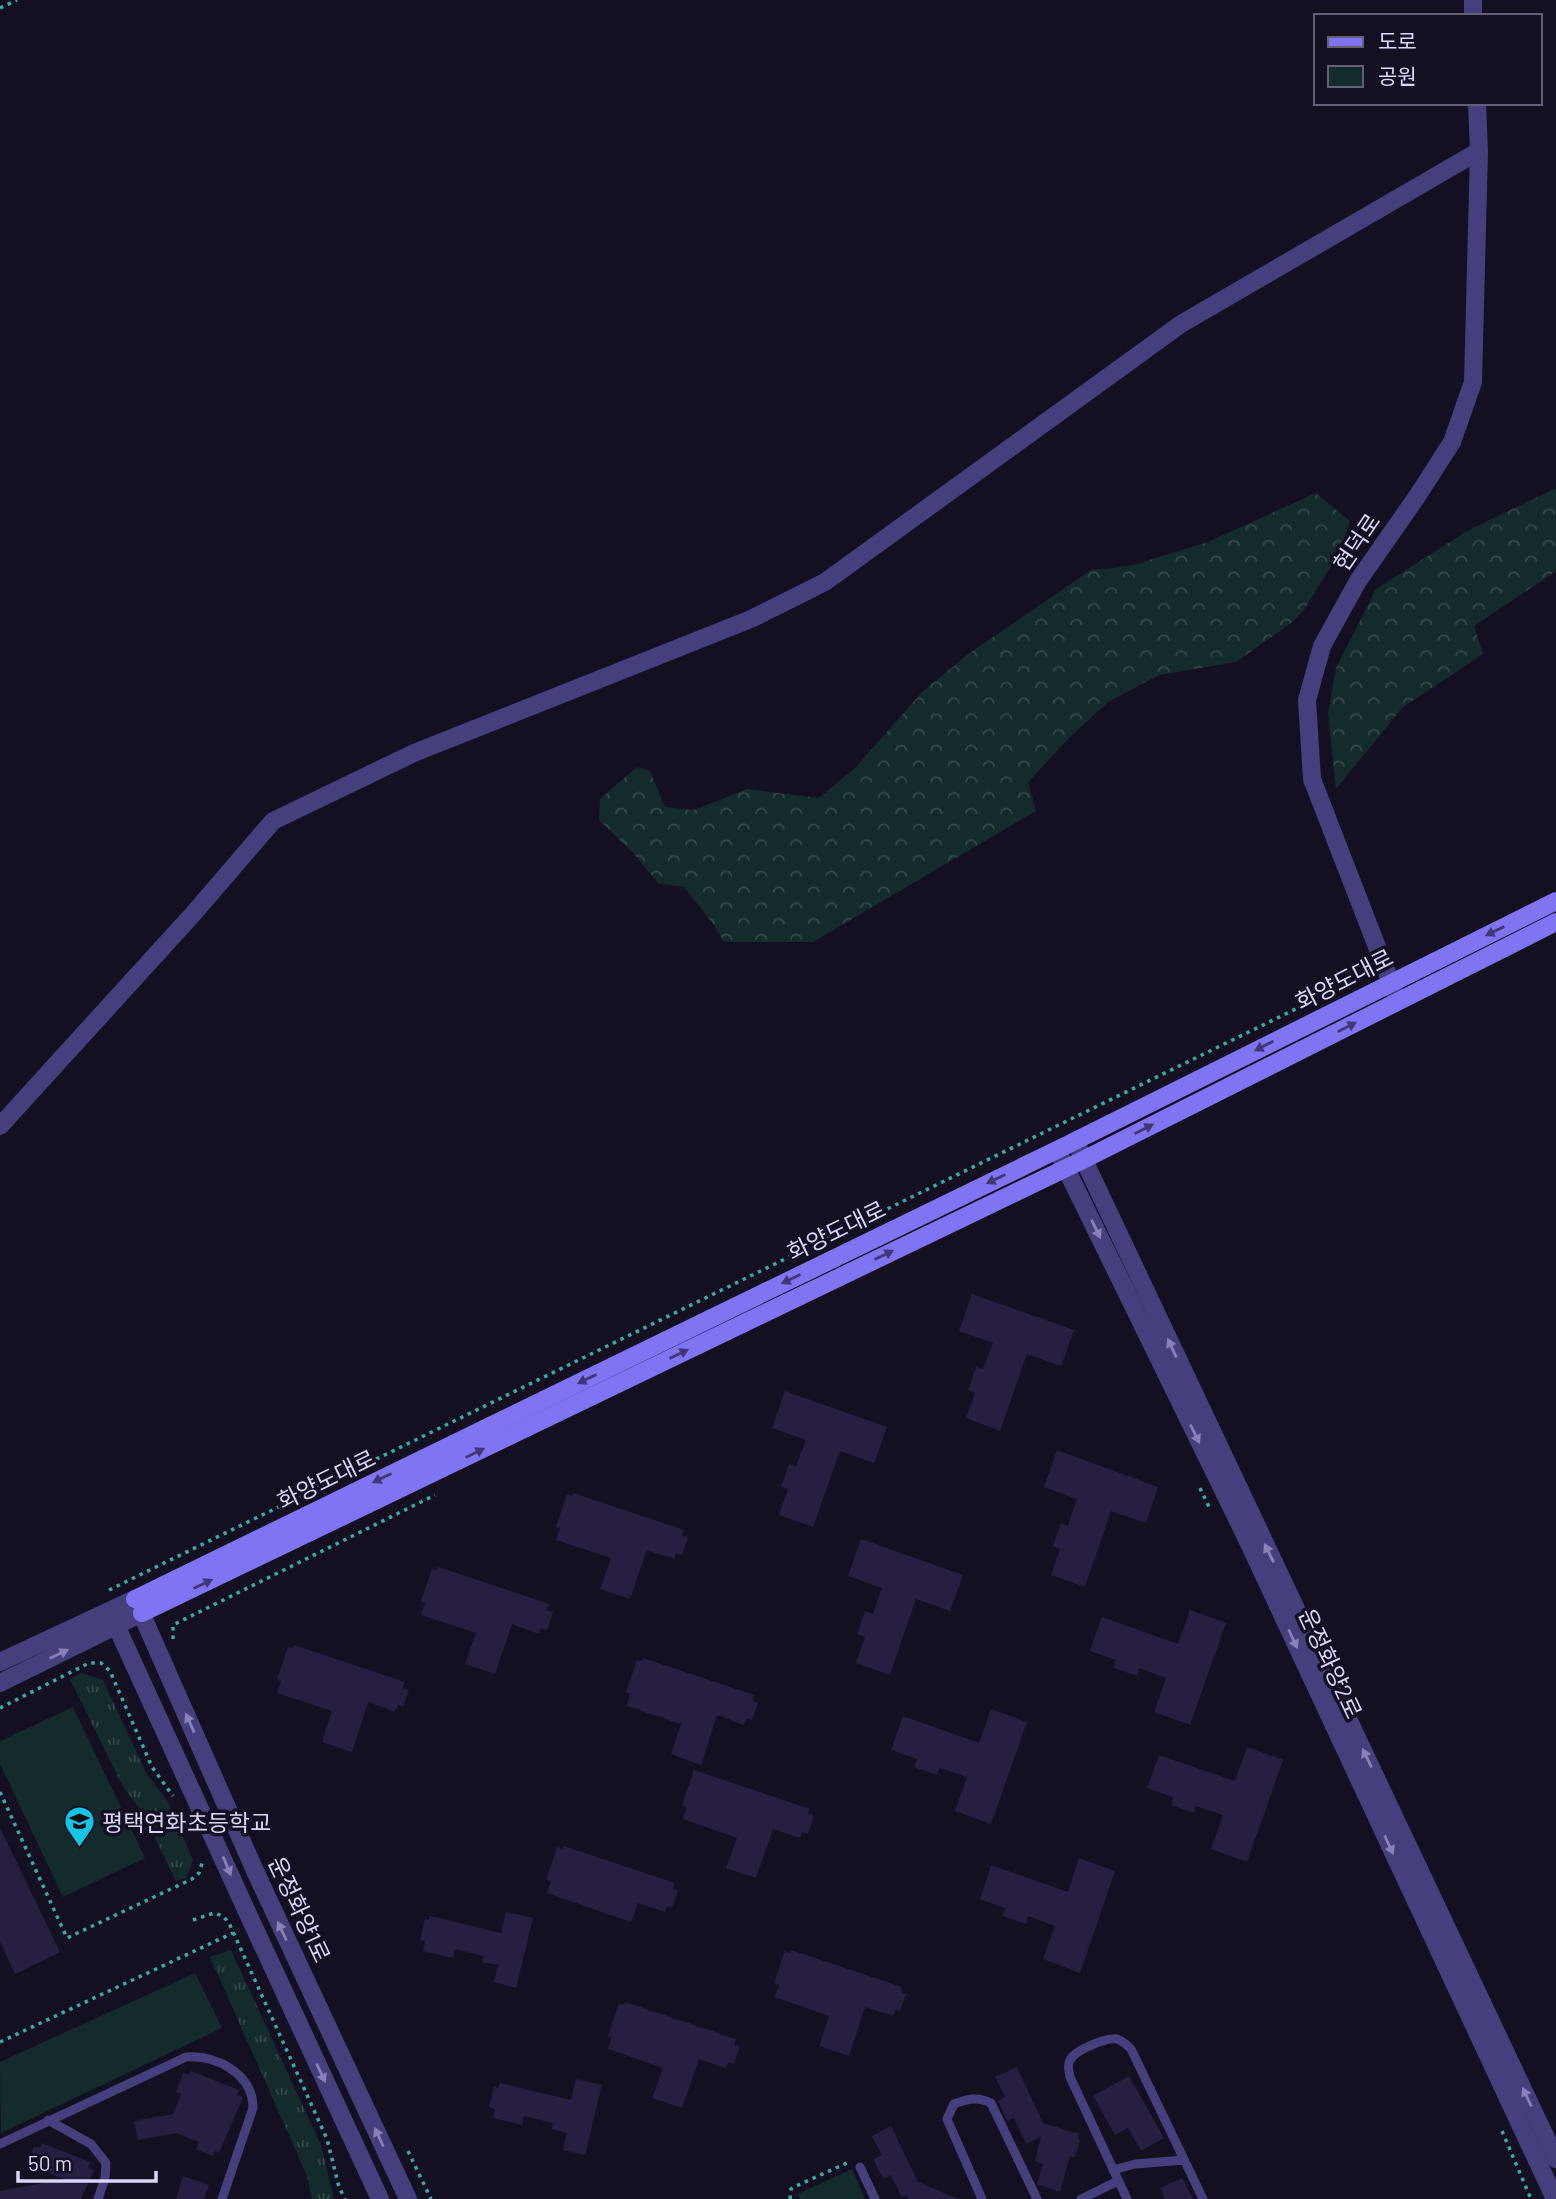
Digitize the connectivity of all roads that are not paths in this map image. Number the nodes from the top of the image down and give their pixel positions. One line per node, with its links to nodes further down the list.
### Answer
1 (1477, 105): 2 (street, 현덕로)
2 (1479, 151): 5 (street, 현덕로); 7 (street)
3 (1550, 904): 4 (street); 5 (main road, 화양도대로, one-way to 5)
4 (1555, 923): 6 (main road, 화양도대로)
5 (1391, 983): 6 (street, 현덕로); 8 (main road, 화양도대로, one-way to 8)
6 (1398, 1001): 10 (main road, 화양도대로, one-way to 6)
7 (0, 1126)
8 (1074, 1141): 9 (main road, 화양도대로); 10 (street, 운정화양2로)
9 (1057, 1150): 11 (street, 운정화양2로); 12 (main road, 화양도대로, one-way to 12)
10 (1083, 1160): 11 (main road, 화양도대로); 18 (street, 운정화양2로, one-way to 10)
11 (1066, 1168): 12 (main road, 화양도대로, one-way to 11); 33 (street, 운정화양2로, one-way to 33)
12 (138, 1606): 13 (street); 26 (street, 운정화양1로, one-way to 12)
13 (114, 1618): 14 (street); 15 (street, one-way to 13); 25 (street, one-way to 25)
14 (0, 1662)
15 (0, 1683)
16 (48, 2120): 17 (lane); 23 (lane); 24 (lane)
17 (0, 2144)
18 (1556, 2159)
19 (1184, 2160): 21 (lane); 21 (lane); 32 (lane)
20 (860, 2166): 27 (lane)
21 (1113, 2170): 22 (lane)
22 (1118, 2180): 30 (lane); 31 (lane)
23 (98, 2199)
24 (222, 2199)
25 (380, 2199)
26 (408, 2199)
27 (875, 2199)
28 (982, 2199): 29 (lane)
29 (1037, 2199)
30 (1081, 2199)
31 (1127, 2199)
32 (1203, 2199)
33 (1555, 2199)

